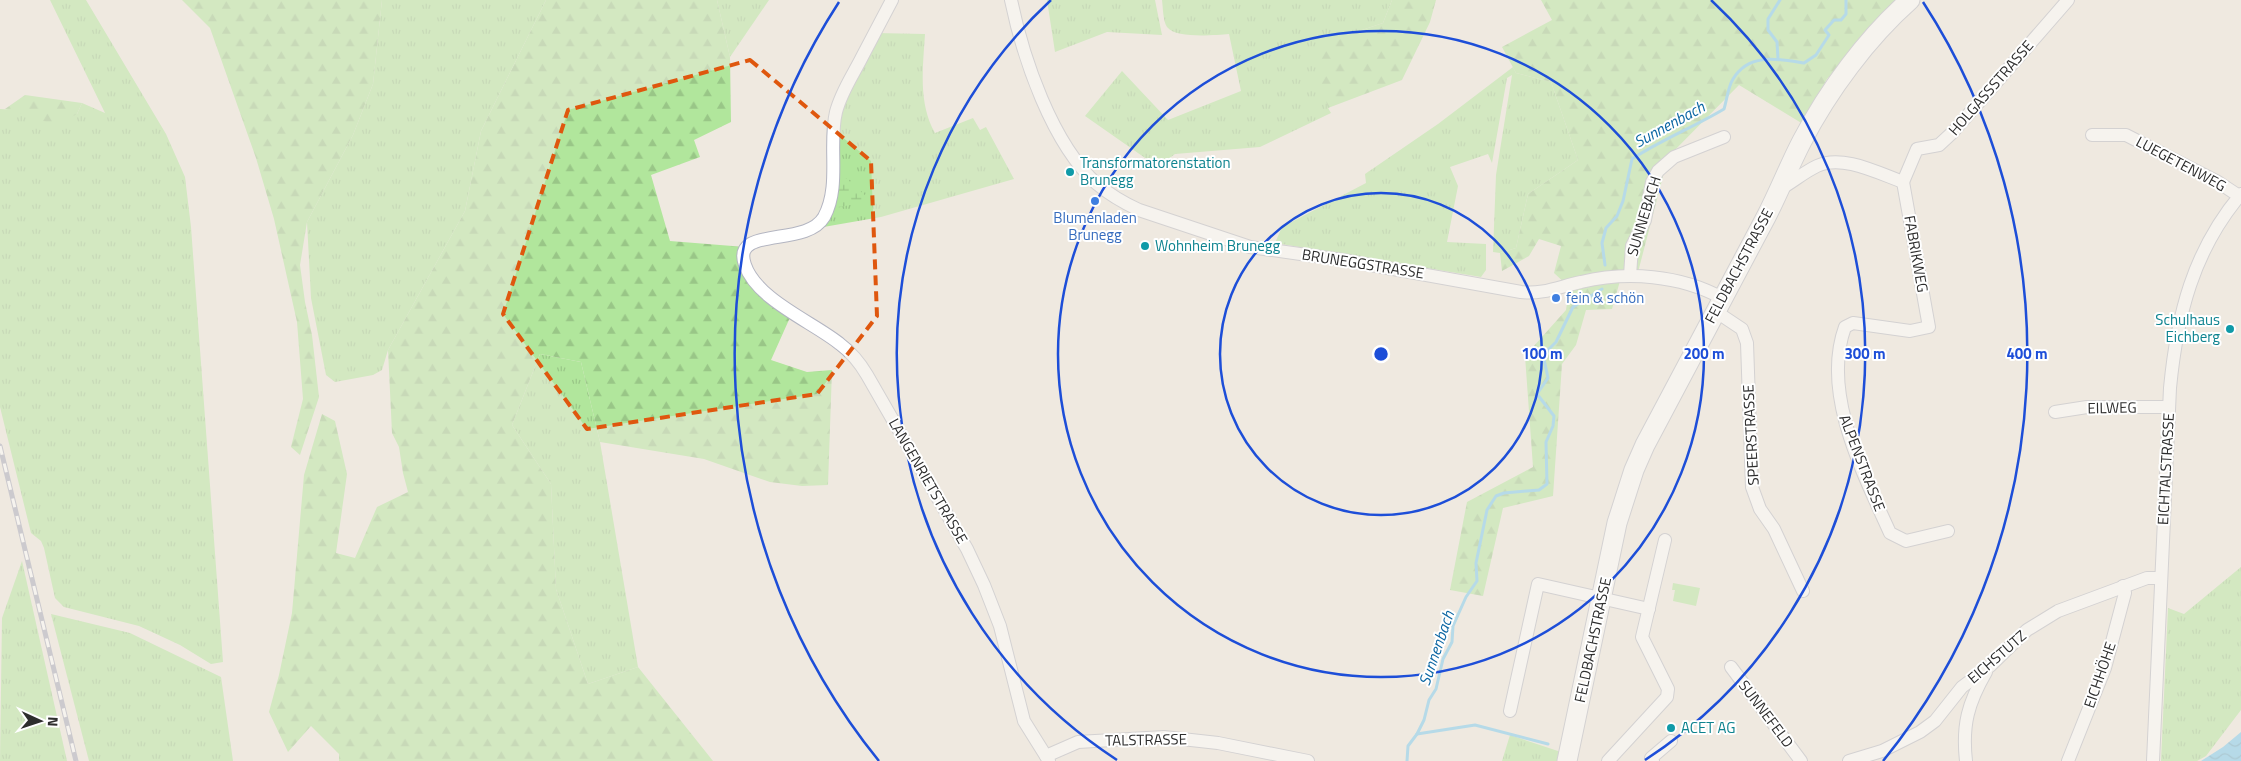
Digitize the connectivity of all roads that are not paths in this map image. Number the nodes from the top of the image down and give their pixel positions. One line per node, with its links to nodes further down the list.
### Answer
1 (892, 0): 26 (street, LANGENRIETSTRASSE)
2 (1012, 0): 10 (street, BRUNEGGSTRASSE)
3 (1910, 0): 8 (main road, FELDBACHSTRASSE)
4 (2068, 0): 7 (street, HOLGASSSTRASSE)
5 (2092, 135): 9 (street, LUEGETENWEG)
6 (1724, 137): 10 (street, SUNNEBACH)
7 (1903, 182): 8 (street); 12 (street, FABRIKWEG)
8 (1780, 188): 11 (main road, FELDBACHSTRASSE)
9 (2240, 195): 13 (street, EICHTALSTRASSE)
10 (1630, 276): 11 (street, BRUNEGGSTRASSE)
11 (1719, 305): 19 (street, SPEERSTRASSE); 20 (main road, FELDBACHSTRASSE)
12 (1929, 326): 15 (street, ALPENSTRASSE)
13 (2169, 407): 14 (street, EILWEG); 17 (street, EICHTALSTRASSE)
14 (2055, 412)
15 (1948, 531)
16 (1665, 540): 21 (street)
17 (2160, 578): 18 (street, EICHSTUTZ); 35 (street, EICHTALSTRASSE)
18 (2123, 586): 22 (street, EICHSTUTZ); 34 (street, EICHHÖHE)
19 (1803, 591)
20 (1602, 599): 21 (street); 24 (street); 28 (main road, FELDBACHSTRASSE)
21 (1649, 609): 29 (street)
22 (1990, 666): 32 (street, EICHSTUTZ); 33 (street)
23 (1731, 667): 31 (street, SUNNEFELD)
24 (1510, 710)
25 (1671, 741): 30 (street)
26 (1048, 759): 27 (street, TALSTRASSE)
27 (1308, 761)
28 (1567, 761)
29 (1608, 761)
30 (1653, 761)
31 (1801, 761)
32 (1849, 761)
33 (1966, 761)
34 (2068, 761)
35 (2153, 761)

